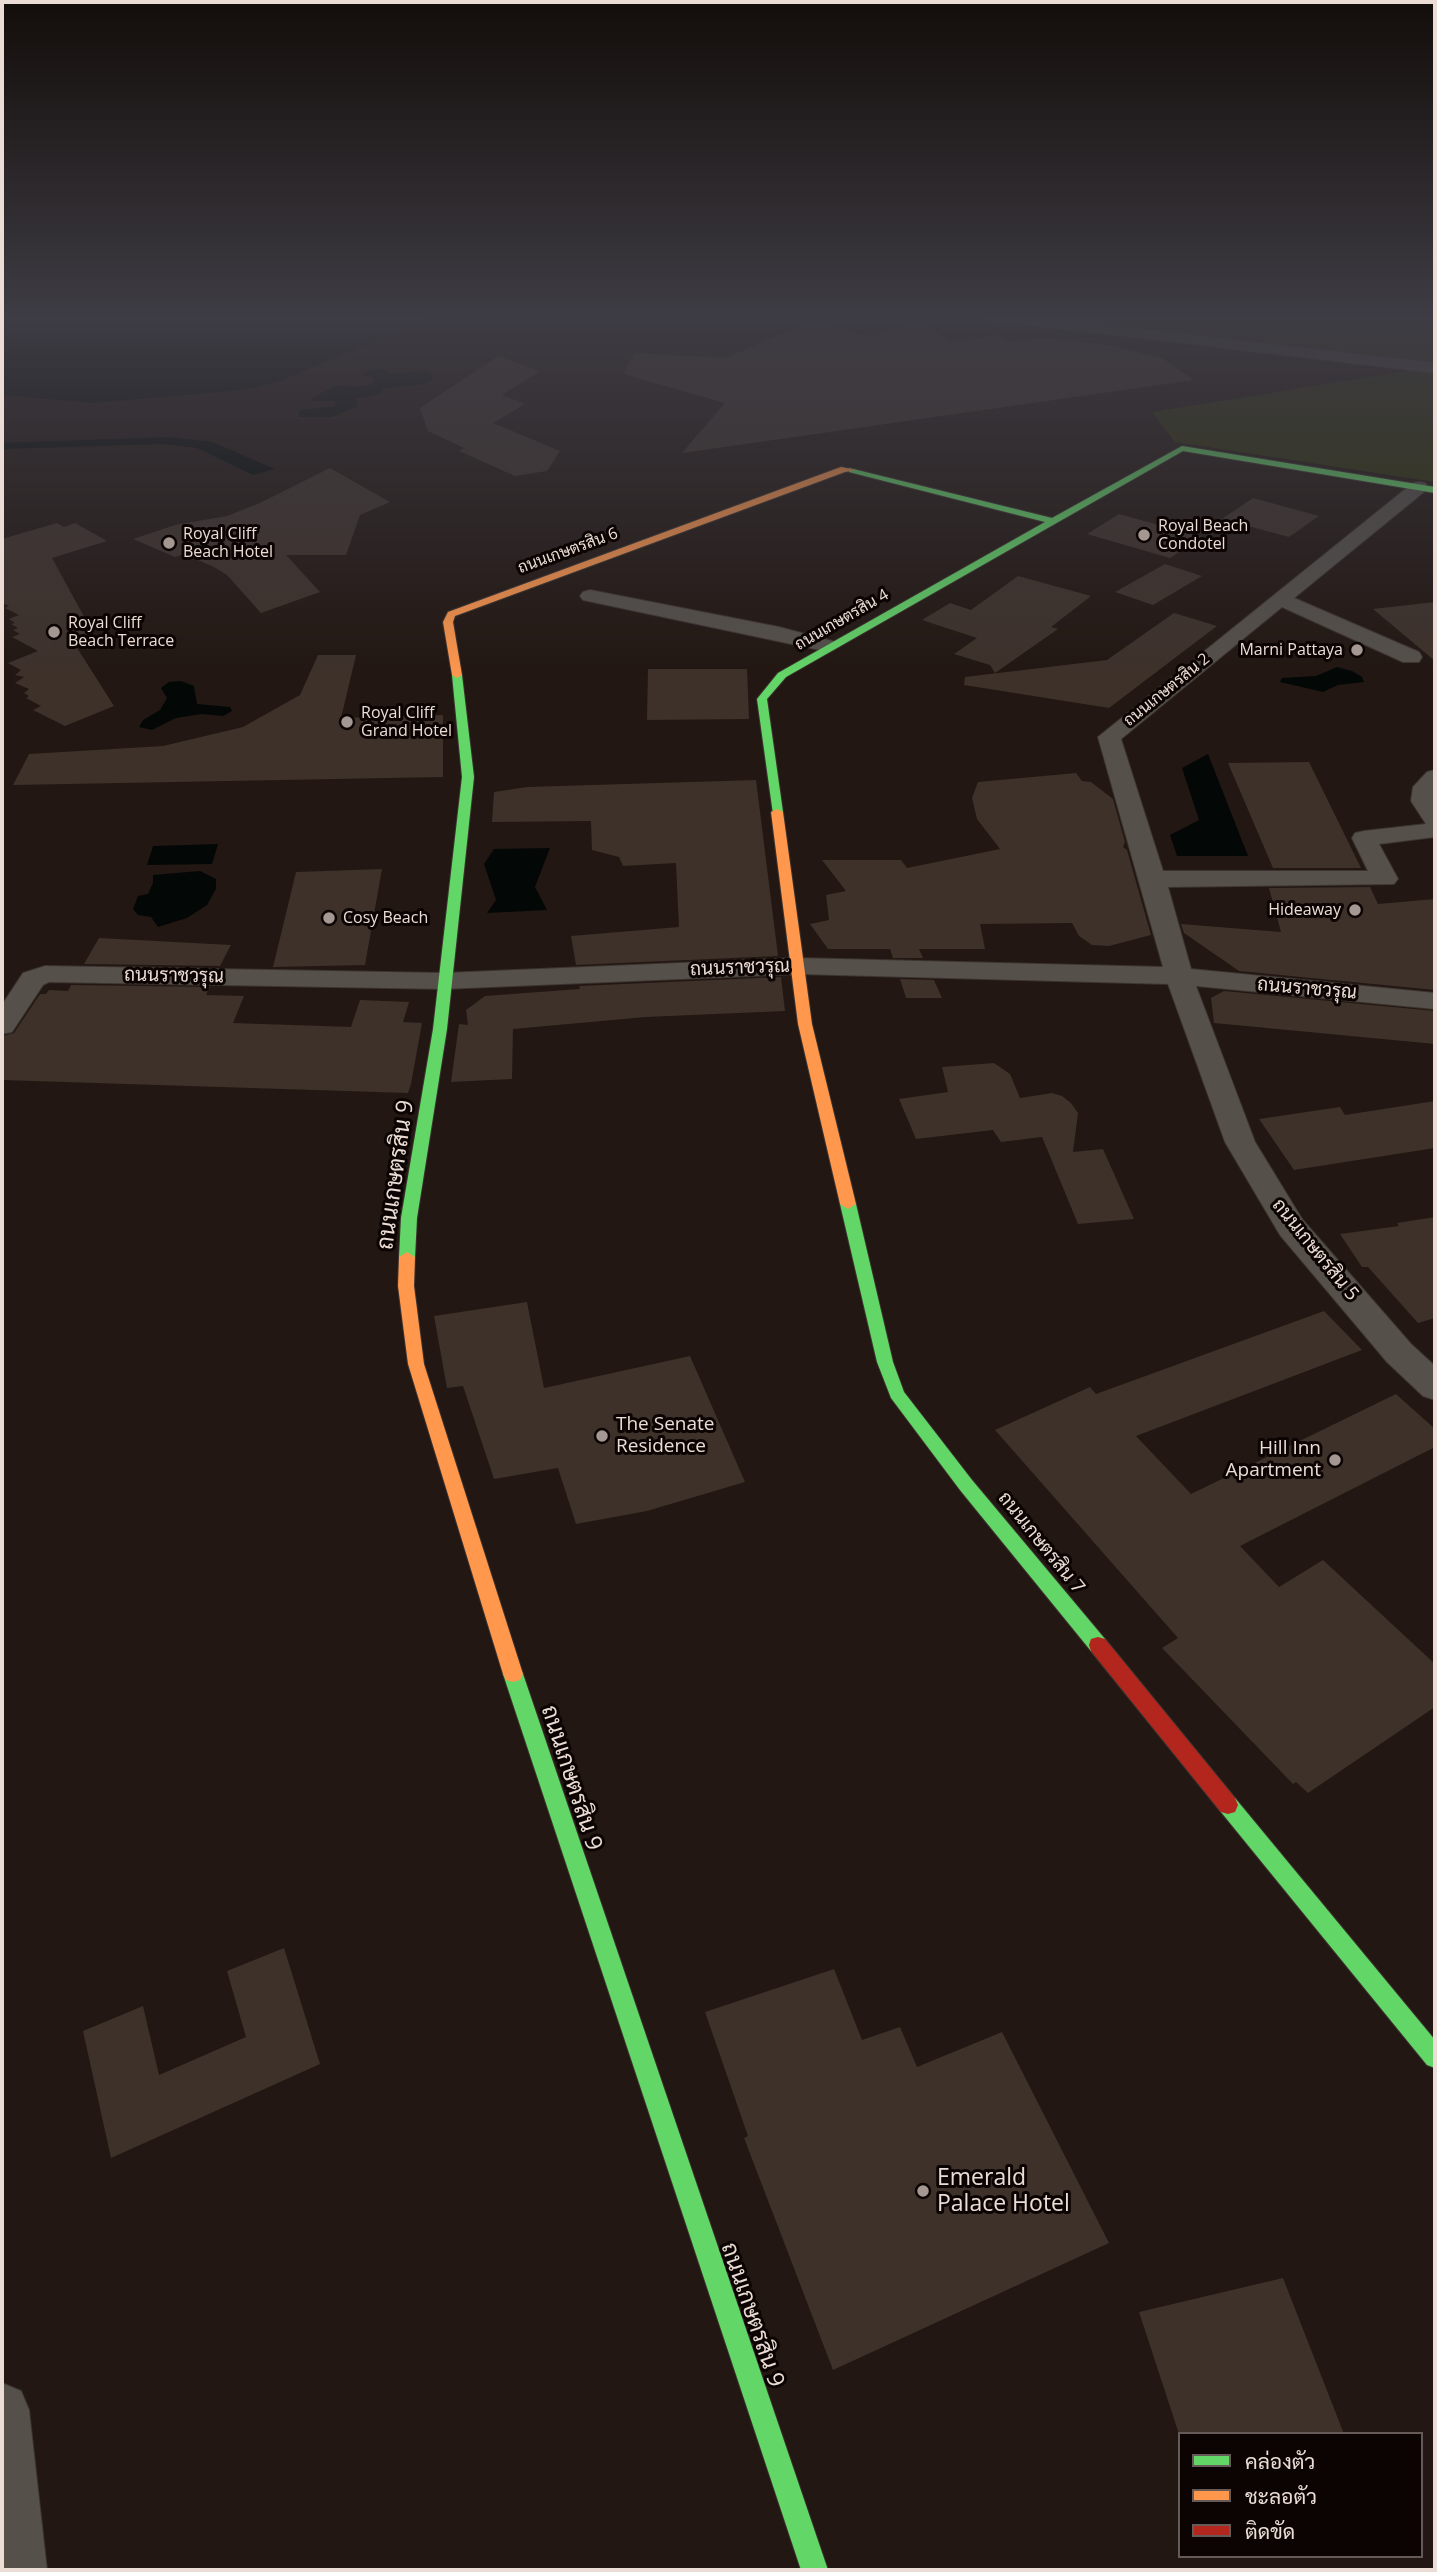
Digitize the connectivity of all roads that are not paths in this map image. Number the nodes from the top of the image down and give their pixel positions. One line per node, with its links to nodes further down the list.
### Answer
1 (1427, 489): 2 (street, ถนนเกษตรสิน 4); 4 (street, ถนนเกษตรสิน 2)
2 (1052, 521): 5 (street, ถนนเกษตรสิน 4); 13 (street, ถนนเกษตรสิน 6)
3 (590, 596): 5 (street)
4 (1280, 599): 6 (street); 10 (street, ถนนเกษตรสิน 2)
5 (829, 646): 11 (street, ถนนเกษตรสิน 4)
6 (1411, 657)
7 (1435, 777): 8 (street)
8 (1435, 819)
9 (1435, 830): 10 (street)
10 (1153, 878): 12 (street, ถนนเกษตรสิน 2)
11 (798, 966): 12 (street, ถนนราชวรุณ); 13 (street, ถนนราชวรุณ); 17 (street, ถนนเกษตรสิน 7)
12 (1179, 976): 14 (street, ถนนราชวรุณ); 16 (street, ถนนเกษตรสิน 5)
13 (444, 981): 15 (street, ถนนราชวรุณ); 20 (street, ถนนเกษตรสิน 9)
14 (1435, 1001)
15 (2, 1026)
16 (1435, 1387)
17 (1435, 2057)
18 (2, 2410): 19 (street)
19 (18, 2570)
20 (815, 2570)

